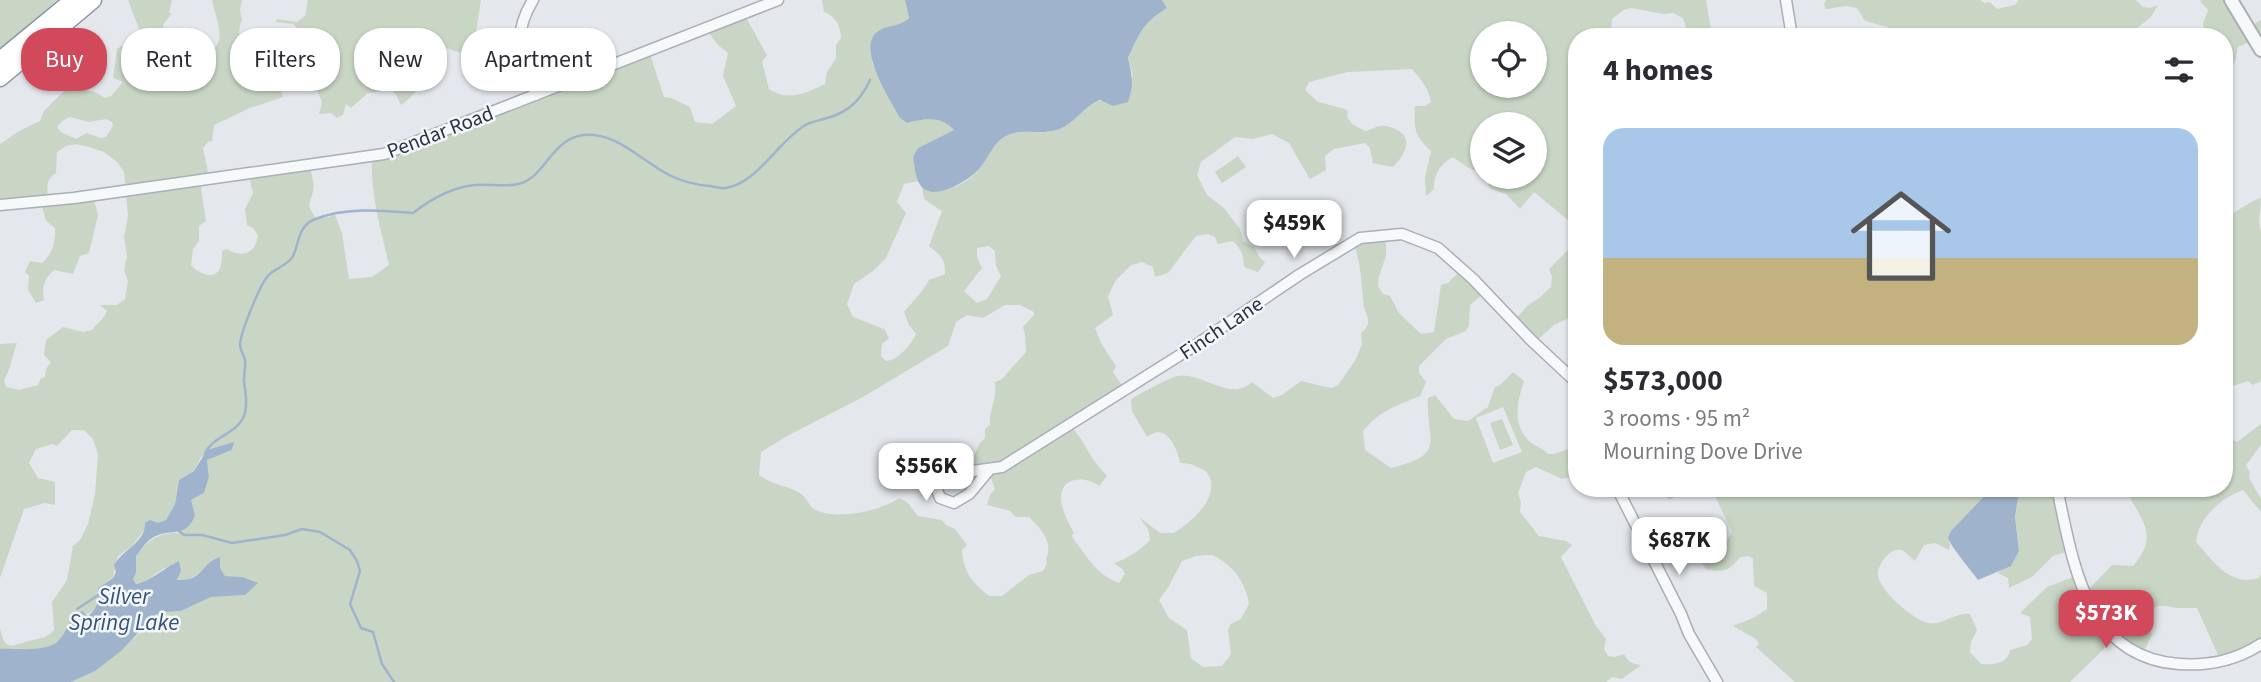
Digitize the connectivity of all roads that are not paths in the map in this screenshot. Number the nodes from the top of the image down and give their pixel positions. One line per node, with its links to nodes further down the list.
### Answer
1 (73, 0): 9 (highway)
2 (93, 0): 10 (highway)
3 (533, 0): 11 (street)
4 (778, 0): 11 (street, Pendar Road)
5 (1786, 0): 7 (street)
6 (2231, 0): 8 (street)
7 (1791, 28)
8 (2261, 50)
9 (0, 60)
10 (0, 78)
11 (536, 95): 12 (street, Pendar Road)
12 (0, 205)
13 (1568, 375): 14 (street, Finch Lane)
14 (990, 469): 14 (street, Finch Lane)
15 (1622, 497): 18 (street)
16 (2059, 497): 17 (street)
17 (2261, 644)
18 (1717, 682)

